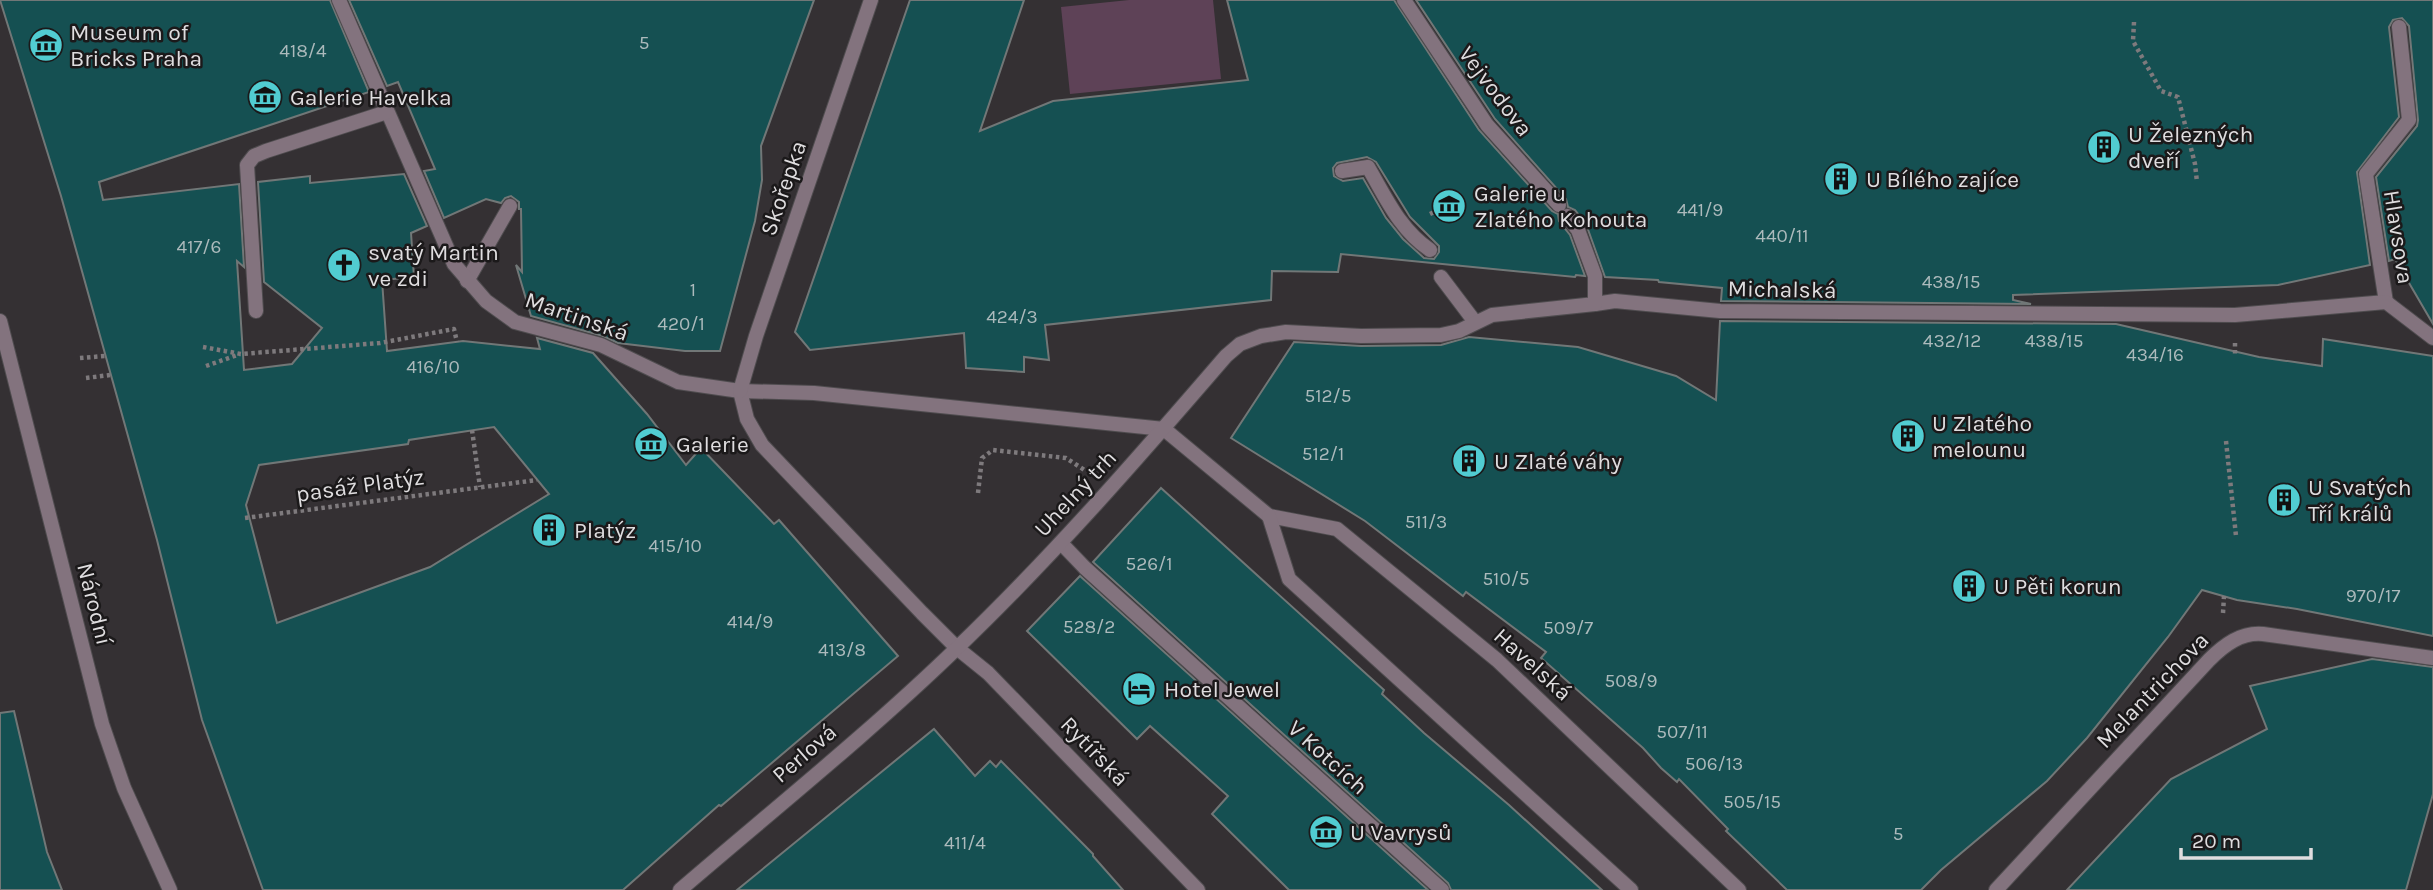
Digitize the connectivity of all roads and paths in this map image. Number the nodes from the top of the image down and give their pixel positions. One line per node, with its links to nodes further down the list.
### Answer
1 (339, 0): 6 (street, Martinská)
2 (871, 0): 27 (street, Skořepka)
3 (1404, 0): 14 (street, Vejvodova)
4 (2134, 22): 8 (path)
5 (2399, 27): 13 (street, Hlavsova)
6 (387, 112): 12 (street, Martinská); 15 (street)
7 (1342, 171): 10 (street)
8 (2197, 182)
9 (510, 206): 12 (street)
10 (1430, 250)
11 (1441, 277): 17 (street)
12 (467, 281): 27 (street, Martinská)
13 (2386, 302): 14 (street, Michalská); 18 (street)
14 (1595, 304): 17 (street, Michalská)
15 (256, 311)
16 (0, 321): 41 (street, Národní)
17 (1475, 322): 28 (street, Michalská)
18 (2433, 338)
19 (457, 342): 21 (path)
20 (203, 347): 21 (path)
21 (241, 354): 24 (path)
22 (105, 356): 23 (path)
23 (80, 358)
24 (206, 366)
25 (110, 376): 26 (path)
26 (86, 378)
27 (740, 391): 28 (street, Uhelný trh); 39 (street)
28 (1164, 429): 35 (street, Havelská); 38 (street, Uhelný trh)
29 (472, 430): 33 (path)
30 (2226, 441): 37 (path)
31 (1091, 474): 34 (path)
32 (537, 480): 33 (path, pasáž Platýz)
33 (480, 487): 36 (path, pasáž Platýz)
34 (978, 493)
35 (1269, 516): 45 (street); 46 (street, Havelská)
36 (245, 518)
37 (2236, 536)
38 (1061, 543): 39 (street, Uhelný trh); 44 (street, V Kotcích)
39 (957, 648): 42 (street, Perlová); 43 (street, Rytířská)
40 (2433, 658): 47 (street, Melantrichova)
41 (170, 890)
42 (680, 890)
43 (1198, 890)
44 (1442, 890)
45 (1631, 890)
46 (1739, 890)
47 (1996, 890)

